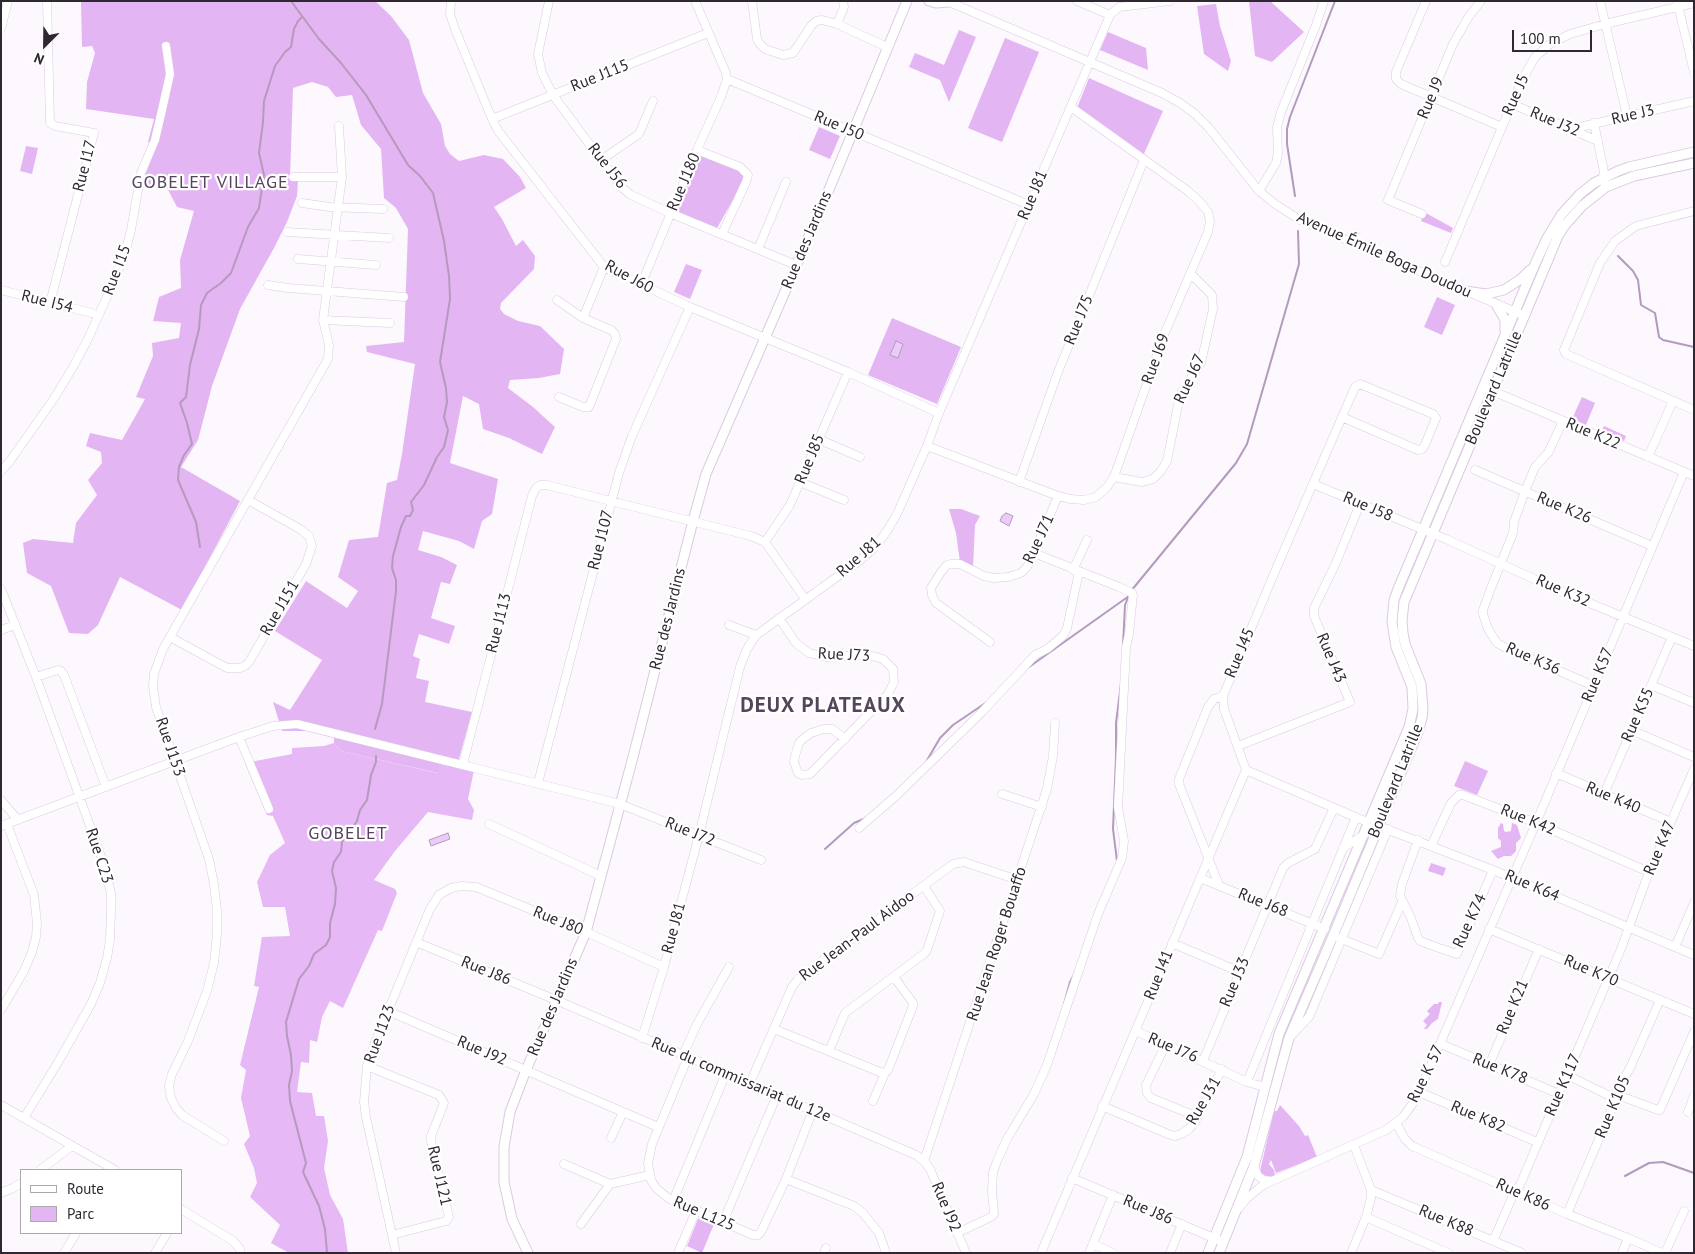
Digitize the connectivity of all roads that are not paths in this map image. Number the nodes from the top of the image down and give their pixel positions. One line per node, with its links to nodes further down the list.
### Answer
1 (8, 1): 22 (street)
2 (47, 1): 80 (street, Rue I17)
3 (451, 1): 36 (street, Rue J60)
4 (549, 1): 29 (street, Rue J56)
5 (695, 1): 23 (street)
6 (752, 1): 20 (street)
7 (843, 1): 20 (street)
8 (929, 1): 9 (main road)
9 (947, 1): 26 (street, Avenue Émile Boga Doudou)
10 (1077, 1): 19 (street)
11 (1170, 1): 19 (street)
12 (1324, 1): 52 (street)
13 (1426, 1): 30 (street)
14 (1481, 1): 30 (street, Rue J9)
15 (1600, 1): 21 (street)
16 (908, 3): 25 (main road, Rue des Jardins)
17 (1694, 3): 18 (street, Rue J5)
18 (1678, 4): 21 (street, Rue J5); 27 (street)
19 (1110, 15): 26 (street, Rue J81)
20 (837, 24): 25 (street)
21 (1605, 24): 33 (street, Rue J5); 35 (street)
22 (1, 29)
23 (708, 33): 28 (street); 29 (street, Rue J115)
24 (166, 46): 105 (street, Rue I15)
25 (887, 47): 41 (main road, Rue des Jardins)
26 (1089, 62): 34 (street, Rue J81); 52 (street, Avenue Émile Boga Doudou)
27 (1694, 72)
28 (727, 79): 41 (street, Rue J50); 43 (street, Rue J180)
29 (553, 95): 36 (street, Rue J115); 45 (street, Rue J56)
30 (1431, 97): 39 (street); 59 (street, Rue J9)
31 (653, 101): 45 (street)
32 (1694, 101): 35 (street, Rue J3)
33 (1512, 104): 39 (street, Rue J5); 40 (street, Rue J32)
34 (1071, 107): 46 (street, Rue J69); 54 (street, Rue J81)
35 (1627, 116): 37 (street, Rue J3)
36 (492, 120): 71 (street, Rue J60)
37 (1594, 123): 40 (street, Rue J3); 42 (street, Rue J32)
38 (339, 126): 49 (street)
39 (1502, 127): 67 (street, Rue J5)
40 (1571, 129): 42 (street, Rue J32)
41 (853, 132): 54 (street, Rue J50); 70 (main road, Rue des Jardins)
42 (1598, 141): 50 (street, Rue J32)
43 (697, 150): 58 (street, Rue J180); 62 (street)
44 (1694, 152): 50 (main road, Boulevard Latrille)
45 (601, 160): 58 (street, Rue J56)
46 (1144, 160): 72 (street, Rue J69); 110 (street, Rue J75)
47 (1694, 163): 50 (main road, Boulevard Latrille)
48 (293, 177): 49 (street)
49 (342, 177): 55 (street)
50 (1607, 179): 68 (main road, Boulevard Latrille); 85 (main road, Boulevard Latrille)
51 (786, 182): 64 (street)
52 (1259, 191): 77 (street, Avenue Émile Boga Doudou)
53 (302, 203): 55 (street)
54 (1028, 206): 97 (street, Rue J81)
55 (338, 207): 56 (street); 61 (street)
56 (384, 209)
57 (1694, 211): 95 (street)
58 (670, 214): 62 (street, Rue J56); 74 (street, Rue J180)
59 (1422, 214)
60 (287, 232): 61 (street)
61 (334, 234): 63 (street); 66 (street)
62 (722, 234): 64 (street, Rue J56)
63 (389, 238)
64 (758, 250): 70 (street, Rue J56)
65 (298, 259): 66 (street)
66 (330, 261): 69 (street); 76 (street)
67 (1445, 262)
68 (1536, 264): 77 (main road); 83 (main road, Boulevard Latrille)
69 (376, 265)
70 (796, 265): 90 (main road, Rue des Jardins)
71 (604, 267): 74 (street, Rue J60); 86 (street)
72 (1191, 274): 108 (street, Rue J69); 108 (street, Rue J67)
73 (268, 285): 76 (street)
74 (641, 285): 82 (street, Rue J60)
75 (1, 290): 80 (street, Rue I54)
76 (326, 291): 78 (street); 87 (street)
77 (1465, 291): 81 (street, Avenue Émile Boga Doudou)
78 (404, 297)
79 (557, 300): 86 (street)
80 (50, 302): 84 (street, Rue I54)
81 (1496, 304): 83 (street, Avenue Émile Boga Doudou); 89 (main road)
82 (690, 307): 90 (street, Rue J60); 115 (street, Rue J107)
83 (1515, 312): 85 (street, Avenue Émile Boga Doudou); 89 (main road, Boulevard Latrille)
84 (92, 313)
85 (1525, 316): 93 (main road, Boulevard Latrille)
86 (583, 318): 94 (street)
87 (323, 320): 88 (street); 114 (street, Rue J153)
88 (390, 323)
89 (1505, 334): 92 (main road, Boulevard Latrille)
90 (764, 338): 91 (street, Rue J60); 118 (main road, Rue des Jardins)
91 (848, 372): 97 (street, Rue J60); 100 (street, Rue J85)
92 (1483, 387): 93 (street, Rue K22); 119 (main road, Boulevard Latrille)
93 (1493, 391): 99 (street, Rue K22); 120 (main road, Boulevard Latrille)
94 (559, 397)
95 (1673, 401): 96 (street); 103 (street)
96 (1694, 410)
97 (939, 413): 101 (street, Rue J81)
98 (1342, 417): 98 (street, Rue J45); 111 (street, Rue J45)
99 (1563, 421): 103 (street, Rue K22); 112 (street, Rue K36)
100 (818, 439): 102 (street); 109 (street, Rue J85)
101 (927, 446): 110 (street, Rue J69); 128 (street, Rue J81)
102 (860, 457)
103 (1648, 457): 106 (street, Rue K22)
104 (1475, 470): 112 (street, Rue K26)
105 (1, 471)
106 (1684, 472): 107 (street, Rue K22); 123 (street, Rue K57)
107 (1694, 476)
108 (1114, 477): 113 (street, Rue J69)
109 (800, 482): 116 (street); 122 (street, Rue J85)
110 (1019, 482): 113 (street, Rue J69)
111 (1313, 484): 117 (street, Rue J58); 142 (street, Rue J45)
112 (1525, 491): 123 (street, Rue K26); 125 (street, Rue K36)
113 (1058, 496): 124 (street, Rue J71)
114 (248, 500): 135 (street, Rue J153); 135 (street, Rue J151)
115 (611, 500): 118 (street); 151 (street, Rue J113); 155 (street, Rue J107)
116 (844, 500)
117 (1360, 504): 119 (street, Rue J58); 148 (street, Rue J43)
118 (693, 521): 122 (street); 161 (main road, Rue des Jardins)
119 (1423, 530): 120 (street, Rue J58); 167 (main road, Boulevard Latrille)
120 (1433, 533): 125 (street, Rue K32); 172 (main road, Boulevard Latrille)
121 (1087, 540): 126 (street)
122 (765, 542): 128 (street)
123 (1652, 546): 129 (street, Rue K57)
124 (1034, 553): 126 (street); 137 (street, Rue J71)
125 (1501, 564): 129 (street, Rue K32); 141 (street, Rue K36)
126 (1076, 571): 173 (street); 283 (street)
127 (1, 589): 131 (street, Rue C23)
128 (805, 598): 130 (street, Rue J81)
129 (1623, 616): 136 (street, Rue K32); 141 (street, Rue K57)
130 (779, 618): 134 (street, Rue J81); 147 (street, Rue J73)
131 (15, 625): 133 (street); 139 (street, Rue C23)
132 (729, 625): 134 (street)
133 (1, 630)
134 (756, 635): 175 (street, Rue J81)
135 (170, 637): 150 (street, Rue J153)
136 (1672, 637): 138 (street, Rue K32); 140 (street, Rue K55)
137 (990, 642)
138 (1694, 646)
139 (36, 677): 156 (street); 159 (street, Rue C23)
140 (1651, 685): 143 (street); 145 (street, Rue K55)
141 (1594, 686): 154 (street, Rue K57)
142 (1223, 696): 148 (street); 180 (street, Rue J45)
143 (1694, 703)
144 (1054, 723): 162 (street, Rue Jean Roger Bouaffo)
145 (1631, 730): 149 (street); 158 (street, Rue K55)
146 (239, 737): 150 (street, Rue J72); 151 (street, Rue J72); 164 (street)
147 (845, 738): 147 (street, Rue J73)
148 (1238, 746): 153 (street)
149 (1694, 757)
150 (175, 761): 156 (street, Rue J72); 254 (street, Rue J153)
151 (463, 764): 155 (street, Rue J72)
152 (1694, 769): 168 (street, Rue K47)
153 (1246, 770): 163 (street, Rue K64); 180 (street, Rue J41)
154 (1556, 773): 158 (street, Rue K40); 169 (street, Rue K57)
155 (538, 783): 161 (street, Rue J72)
156 (106, 787): 159 (street, Rue J72)
157 (1002, 794): 162 (street)
158 (1604, 794): 168 (street, Rue K40)
159 (79, 798): 166 (street, Rue J72); 250 (street, Rue C23)
160 (1, 800): 166 (street)
161 (620, 804): 175 (street, Rue J72); 185 (main road, Rue des Jardins)
162 (1042, 806): 188 (street, Rue Jean Roger Bouaffo)
163 (1334, 808): 165 (street, Rue K64); 195 (street, Rue J33)
164 (269, 810)
165 (1356, 817): 167 (street, Rue K64); 179 (street)
166 (18, 820): 171 (street, Rue J72)
167 (1369, 822): 172 (street, Rue K64); 176 (main road, Boulevard Latrille)
168 (1670, 822): 184 (street, Rue K47)
169 (1536, 823): 178 (street, Rue K42); 184 (street, Rue K42); 187 (street, Rue K57)
170 (489, 824): 185 (street)
171 (4, 825): 216 (street)
172 (1378, 825): 174 (street, Rue K64); 182 (main road, Boulevard Latrille)
173 (859, 828)
174 (1388, 829): 177 (street, Rue K64); 189 (street)
175 (699, 835): 181 (street, Rue J72); 209 (street, Rue J81)
176 (1364, 835): 179 (street); 198 (main road, Boulevard Latrille)
177 (1418, 840): 178 (street, Rue K64); 193 (street)
178 (1431, 846): 183 (street, Rue K64)
179 (1343, 848): 196 (street)
180 (1209, 857): 186 (street, Rue J41); 190 (street, Rue J45)
181 (761, 860)
182 (1362, 864): 189 (street); 201 (main road, Boulevard Latrille)
183 (1493, 870): 187 (street, Rue K64); 193 (street, Rue K74)
184 (1649, 872): 197 (street, Rue K47)
185 (601, 876): 200 (main road, Rue des Jardins)
186 (1200, 878): 190 (street, Rue J68); 203 (street, Rue J41)
187 (1511, 878): 197 (street, Rue K64); 199 (street, Rue K 57)
188 (1018, 880): 191 (street, Rue Jean-Paul Aidoo); 258 (street, Rue Jean Roger Bouaffo)
189 (1365, 884): 201 (street)
190 (1219, 885): 195 (street, Rue J68)
191 (924, 886): 212 (street); 219 (street, Rue Jean-Paul Aidoo)
192 (451, 888): 200 (street, Rue J80); 202 (street, Rue J123)
193 (1402, 902): 201 (street)
194 (1694, 903): 205 (street)
195 (1268, 904): 196 (street, Rue J68); 211 (street, Rue J33)
196 (1312, 924): 198 (street, Rue J68); 204 (street); 206 (street)
197 (1628, 927): 205 (street, Rue K64); 213 (street, Rue K117)
198 (1325, 929): 204 (main road, Boulevard Latrille)
199 (1489, 929): 207 (street, Rue K70); 224 (street, Rue K 57)
200 (586, 932): 209 (street, Rue J80); 214 (main road, Rue des Jardins)
201 (1338, 938): 260 (main road, Boulevard Latrille)
202 (416, 942): 214 (street, Rue J86); 217 (street, Rue J123)
203 (1172, 943): 211 (street); 220 (street, Rue J41)
204 (1318, 944): 206 (street); 237 (main road, Boulevard Latrille)
205 (1675, 947): 208 (street, Rue K64)
206 (1302, 948): 235 (street)
207 (1538, 949): 213 (street, Rue K70); 228 (street, Rue K21)
208 (1694, 955)
209 (664, 967): 222 (street, Rue J81)
210 (728, 967): 226 (street)
211 (1240, 972): 227 (street, Rue J33)
212 (894, 976): 225 (street); 233 (street)
213 (1608, 978): 215 (street, Rue K70); 234 (street, Rue K117)
214 (556, 1000): 222 (street, Rue du commissariat du 12e); 230 (main road, Rue des Jardins)
215 (1660, 1000): 218 (street, Rue K70); 242 (street, Rue K105)
216 (1, 1010)
217 (388, 1011): 229 (street, Rue J123); 230 (street, Rue J92)
218 (1694, 1014)
219 (774, 1029): 225 (street); 236 (street, Rue Jean-Paul Aidoo)
220 (1136, 1031): 223 (street, Rue J76); 245 (street, Rue J41)
221 (1694, 1032): 242 (street)
222 (642, 1038): 226 (street, Rue du commissariat du 12e)
223 (1166, 1044): 227 (street, Rue J76); 249 (street)
224 (1441, 1044): 228 (street, Rue K78); 238 (street, Rue K 57)
225 (829, 1051): 233 (street)
226 (686, 1056): 232 (street, Rue du commissariat du 12e); 252 (street)
227 (1203, 1061): 231 (street, Rue J76)
228 (1489, 1065): 239 (street, Rue K78)
229 (367, 1066): 286 (street, Rue J123); 286 (street, Rue J121)
230 (526, 1070): 247 (street, Rue J92); 296 (main road, Rue des Jardins)
231 (1222, 1070): 235 (street, Rue J76); 249 (street, Rue J31)
232 (726, 1073): 236 (street, Rue du commissariat du 12e); 273 (street)
233 (885, 1073): 243 (street)
234 (1567, 1075): 239 (street, Rue K117); 242 (street)
235 (1247, 1082): 237 (street, Rue J76)
236 (750, 1083): 240 (street, Rue du commissariat du 12e)
237 (1265, 1087): 287 (main road, Boulevard Latrille)
238 (1419, 1092): 251 (street, Rue K 57); 255 (street, Rue K82)
239 (1559, 1094): 255 (street, Rue K117)
240 (777, 1095): 246 (street, Rue du commissariat du 12e); 280 (street)
241 (1694, 1096): 248 (street)
242 (1616, 1097): 278 (street, Rue K105)
243 (874, 1101)
244 (1, 1105): 250 (street)
245 (1102, 1106): 249 (street, Rue J31); 264 (street, Rue J41)
246 (813, 1110): 258 (street, Rue du commissariat du 12e); 265 (street, Rue L125)
247 (623, 1112): 252 (street, Rue J92); 253 (street)
248 (1688, 1112)
249 (1198, 1116)
250 (24, 1118): 257 (street)
251 (1396, 1123): 256 (street, Rue K 57); 270 (street, Rue K86)
252 (658, 1127): 263 (street)
253 (611, 1138)
254 (224, 1141)
255 (1537, 1142): 270 (street, Rue K117)
256 (1354, 1145): 266 (street, Rue K 57); 269 (street)
257 (72, 1146): 261 (street); 262 (street)
258 (924, 1161): 283 (street, Rue J92)
259 (564, 1164): 268 (street)
260 (1254, 1166): 266 (street); 277 (main road, Boulevard Latrille)
261 (41, 1169)
262 (112, 1169)
263 (650, 1175): 268 (street); 273 (street, Rue L125)
264 (1072, 1178): 272 (street, Rue J86); 300 (street, Rue J41)
265 (786, 1179): 280 (street, Rue L125); 298 (street)
266 (1272, 1181): 277 (street, Rue K 57)
267 (20, 1184): 271 (street)
268 (610, 1184): 281 (street)
269 (1371, 1190): 279 (street); 289 (street, Rue K88)
270 (1515, 1191): 278 (street, Rue K86); 289 (street, Rue K117)
271 (1, 1192)
272 (1113, 1195): 282 (street, Rue J86); 291 (street)
273 (673, 1201): 275 (street, Rue L125)
274 (182, 1210): 294 (street)
275 (696, 1210): 280 (street, Rue L125); 297 (street)
276 (1684, 1211): 310 (street)
277 (1236, 1213): 290 (main road, Boulevard Latrille)
278 (1567, 1214): 288 (street, Rue K86)
279 (1366, 1218): 306 (street); 307 (street)
280 (723, 1222)
281 (581, 1224)
282 (1182, 1224): 287 (street, Rue J86); 303 (street)
283 (957, 1232): 299 (street, Rue J92)
284 (75, 1234): 292 (street)
285 (166, 1234): 293 (street)
286 (392, 1235): 295 (street, Rue J123)
287 (1214, 1238): 290 (street, Rue J86); 304 (main road, Boulevard Latrille)
288 (1628, 1238): 309 (street); 310 (street, Rue K86)
289 (1493, 1241): 308 (street, Rue K88)
290 (1223, 1242): 305 (main road, Boulevard Latrille)
291 (1093, 1244): 301 (street); 302 (street)
292 (64, 1253)
293 (155, 1253)
294 (241, 1253)
295 (396, 1253)
296 (528, 1253)
297 (678, 1253)
298 (886, 1253)
299 (966, 1253)
300 (1041, 1253)
301 (1089, 1253)
302 (1113, 1253)
303 (1170, 1253)
304 (1208, 1253)
305 (1219, 1253)
306 (1351, 1253)
307 (1448, 1253)
308 (1522, 1253)
309 (1622, 1253)
310 (1664, 1253)

